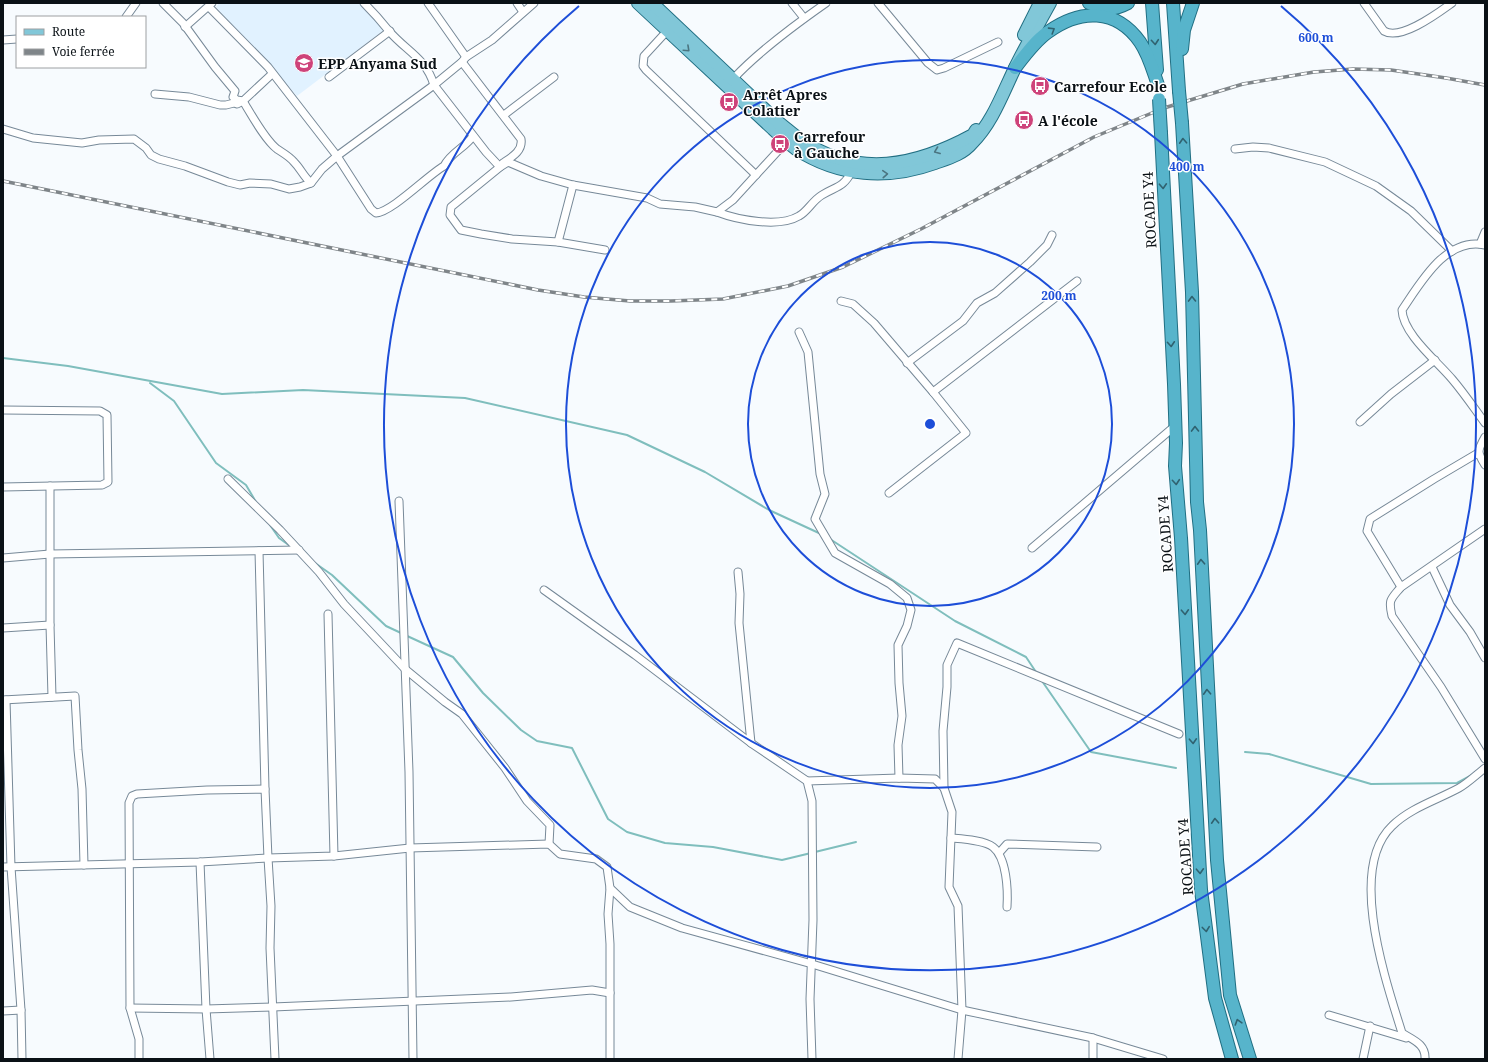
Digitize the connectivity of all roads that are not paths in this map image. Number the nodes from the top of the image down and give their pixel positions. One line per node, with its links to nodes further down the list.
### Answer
1 (136, 3): 23 (street)
2 (163, 3): 25 (street)
3 (364, 3): 26 (street)
4 (428, 3): 31 (street)
5 (517, 3): 22 (street)
6 (534, 3): 22 (street)
7 (638, 3): 27 (main road)
8 (652, 3): 37 (main road)
9 (792, 3): 24 (street)
10 (826, 3): 24 (street)
11 (878, 3): 30 (street)
12 (1040, 3): 45 (main road, one-way to 45)
13 (1050, 3): 32 (main road)
14 (1089, 3): 15 (highway)
15 (1128, 3)
16 (1152, 3): 39 (highway, ROCADE Y4, one-way to 39)
17 (1172, 3): 34 (highway)
18 (1193, 3): 34 (highway)
19 (1364, 3): 20 (street)
20 (1452, 3)
21 (211, 5): 25 (street); 33 (street)
22 (523, 12): 31 (street)
23 (127, 16)
24 (804, 18): 37 (street)
25 (185, 27): 41 (street)
26 (390, 31): 35 (street); 38 (street)
27 (667, 31): 45 (main road, one-way to 45); 50 (street)
28 (16, 39): 29 (street)
29 (3, 40)
30 (998, 42)
31 (464, 60): 38 (street); 42 (street)
32 (1015, 68): 39 (highway, one-way to 39); 49 (main road, one-way to 32)
33 (272, 74): 41 (street); 47 (street)
34 (1178, 76): 142 (highway, one-way to 34, bridge)
35 (329, 77)
36 (554, 77): 42 (street)
37 (733, 79): 45 (main road)
38 (434, 85): 44 (street); 47 (street)
39 (1158, 85): 69 (highway, ROCADE Y4, one-way to 69, bridge)
40 (154, 94): 41 (street)
41 (243, 101): 51 (street)
42 (504, 115): 48 (street)
43 (3, 129): 51 (street)
44 (473, 136): 47 (street); 48 (street)
45 (790, 137): 49 (main road); 50 (street)
46 (1235, 149): 59 (street)
47 (337, 156): 51 (street)
48 (499, 166): 52 (street); 56 (street)
49 (852, 171): 53 (street)
50 (756, 175): 53 (street)
51 (312, 182)
52 (573, 185): 53 (street); 56 (street)
53 (717, 212)
54 (1485, 232): 57 (street)
55 (1052, 235): 64 (street)
56 (558, 242): 58 (street)
57 (1482, 244): 59 (street)
58 (605, 250)
59 (1452, 251): 63 (street)
60 (1077, 281): 65 (street)
61 (841, 301): 64 (street)
62 (799, 332): 99 (street)
63 (1435, 360): 67 (street); 68 (street)
64 (907, 363): 65 (street)
65 (933, 392): 76 (street)
66 (3, 410): 74 (street)
67 (1360, 422)
68 (1485, 423)
69 (1175, 426): 79 (street); 141 (highway, ROCADE Y4, one-way to 141)
70 (1485, 438): 71 (street)
71 (1478, 453): 72 (street); 86 (street)
72 (1485, 466)
73 (228, 479): 80 (street)
74 (50, 486): 75 (street); 82 (street)
75 (3, 487)
76 (889, 493)
77 (399, 501): 92 (street)
78 (1485, 529): 84 (street)
79 (1032, 548)
80 (299, 550): 81 (street); 92 (street)
81 (259, 551): 82 (street); 102 (street)
82 (50, 554): 83 (street); 89 (street)
83 (3, 558)
84 (1432, 567): 86 (street); 91 (street)
85 (738, 572): 96 (street)
86 (1401, 588): 97 (street)
87 (544, 590): 96 (street)
88 (328, 614): 108 (street)
89 (50, 625): 90 (street); 93 (street)
90 (3, 628)
91 (1485, 658)
92 (405, 669): 104 (street); 106 (street)
93 (52, 698): 94 (street); 112 (street)
94 (4, 700): 113 (street)
95 (1179, 734): 101 (street)
96 (752, 743): 100 (street)
97 (1485, 759)
98 (1485, 768): 129 (street)
99 (899, 778): 100 (street); 101 (street)
100 (807, 781): 117 (street)
101 (944, 788): 103 (street)
102 (265, 789): 109 (street); 111 (street)
103 (951, 838): 107 (street); 125 (street)
104 (549, 844): 106 (street); 115 (street)
105 (1097, 847): 107 (street)
106 (410, 848): 108 (street); 119 (street)
107 (999, 853): 116 (street)
108 (334, 856): 109 (street)
109 (268, 858): 110 (street); 120 (street)
110 (200, 862): 111 (street); 122 (street)
111 (129, 864): 112 (street); 121 (street)
112 (84, 865): 113 (street)
113 (11, 867): 114 (street); 124 (street)
114 (3, 868)
115 (610, 888): 117 (street); 118 (street)
116 (1007, 907)
117 (812, 964): 125 (street); 137 (street)
118 (610, 992): 119 (street); 136 (street)
119 (412, 1002): 120 (street); 135 (street)
120 (273, 1007): 122 (street); 134 (street)
121 (130, 1008): 122 (street); 132 (street)
122 (206, 1009): 133 (street)
123 (3, 1010): 124 (street)
124 (21, 1010): 131 (street)
125 (962, 1010): 128 (street); 138 (street)
126 (1329, 1015): 127 (street)
127 (1370, 1026): 129 (street); 143 (street)
128 (1093, 1038): 130 (street); 139 (street)
129 (1412, 1039): 144 (street)
130 (1156, 1058): 140 (street)
131 (22, 1059)
132 (139, 1059)
133 (210, 1059)
134 (275, 1059)
135 (413, 1059)
136 (610, 1059)
137 (812, 1059)
138 (958, 1059)
139 (1093, 1059)
140 (1163, 1059)
141 (1232, 1059)
142 (1250, 1059)
143 (1363, 1059)
144 (1425, 1059)

